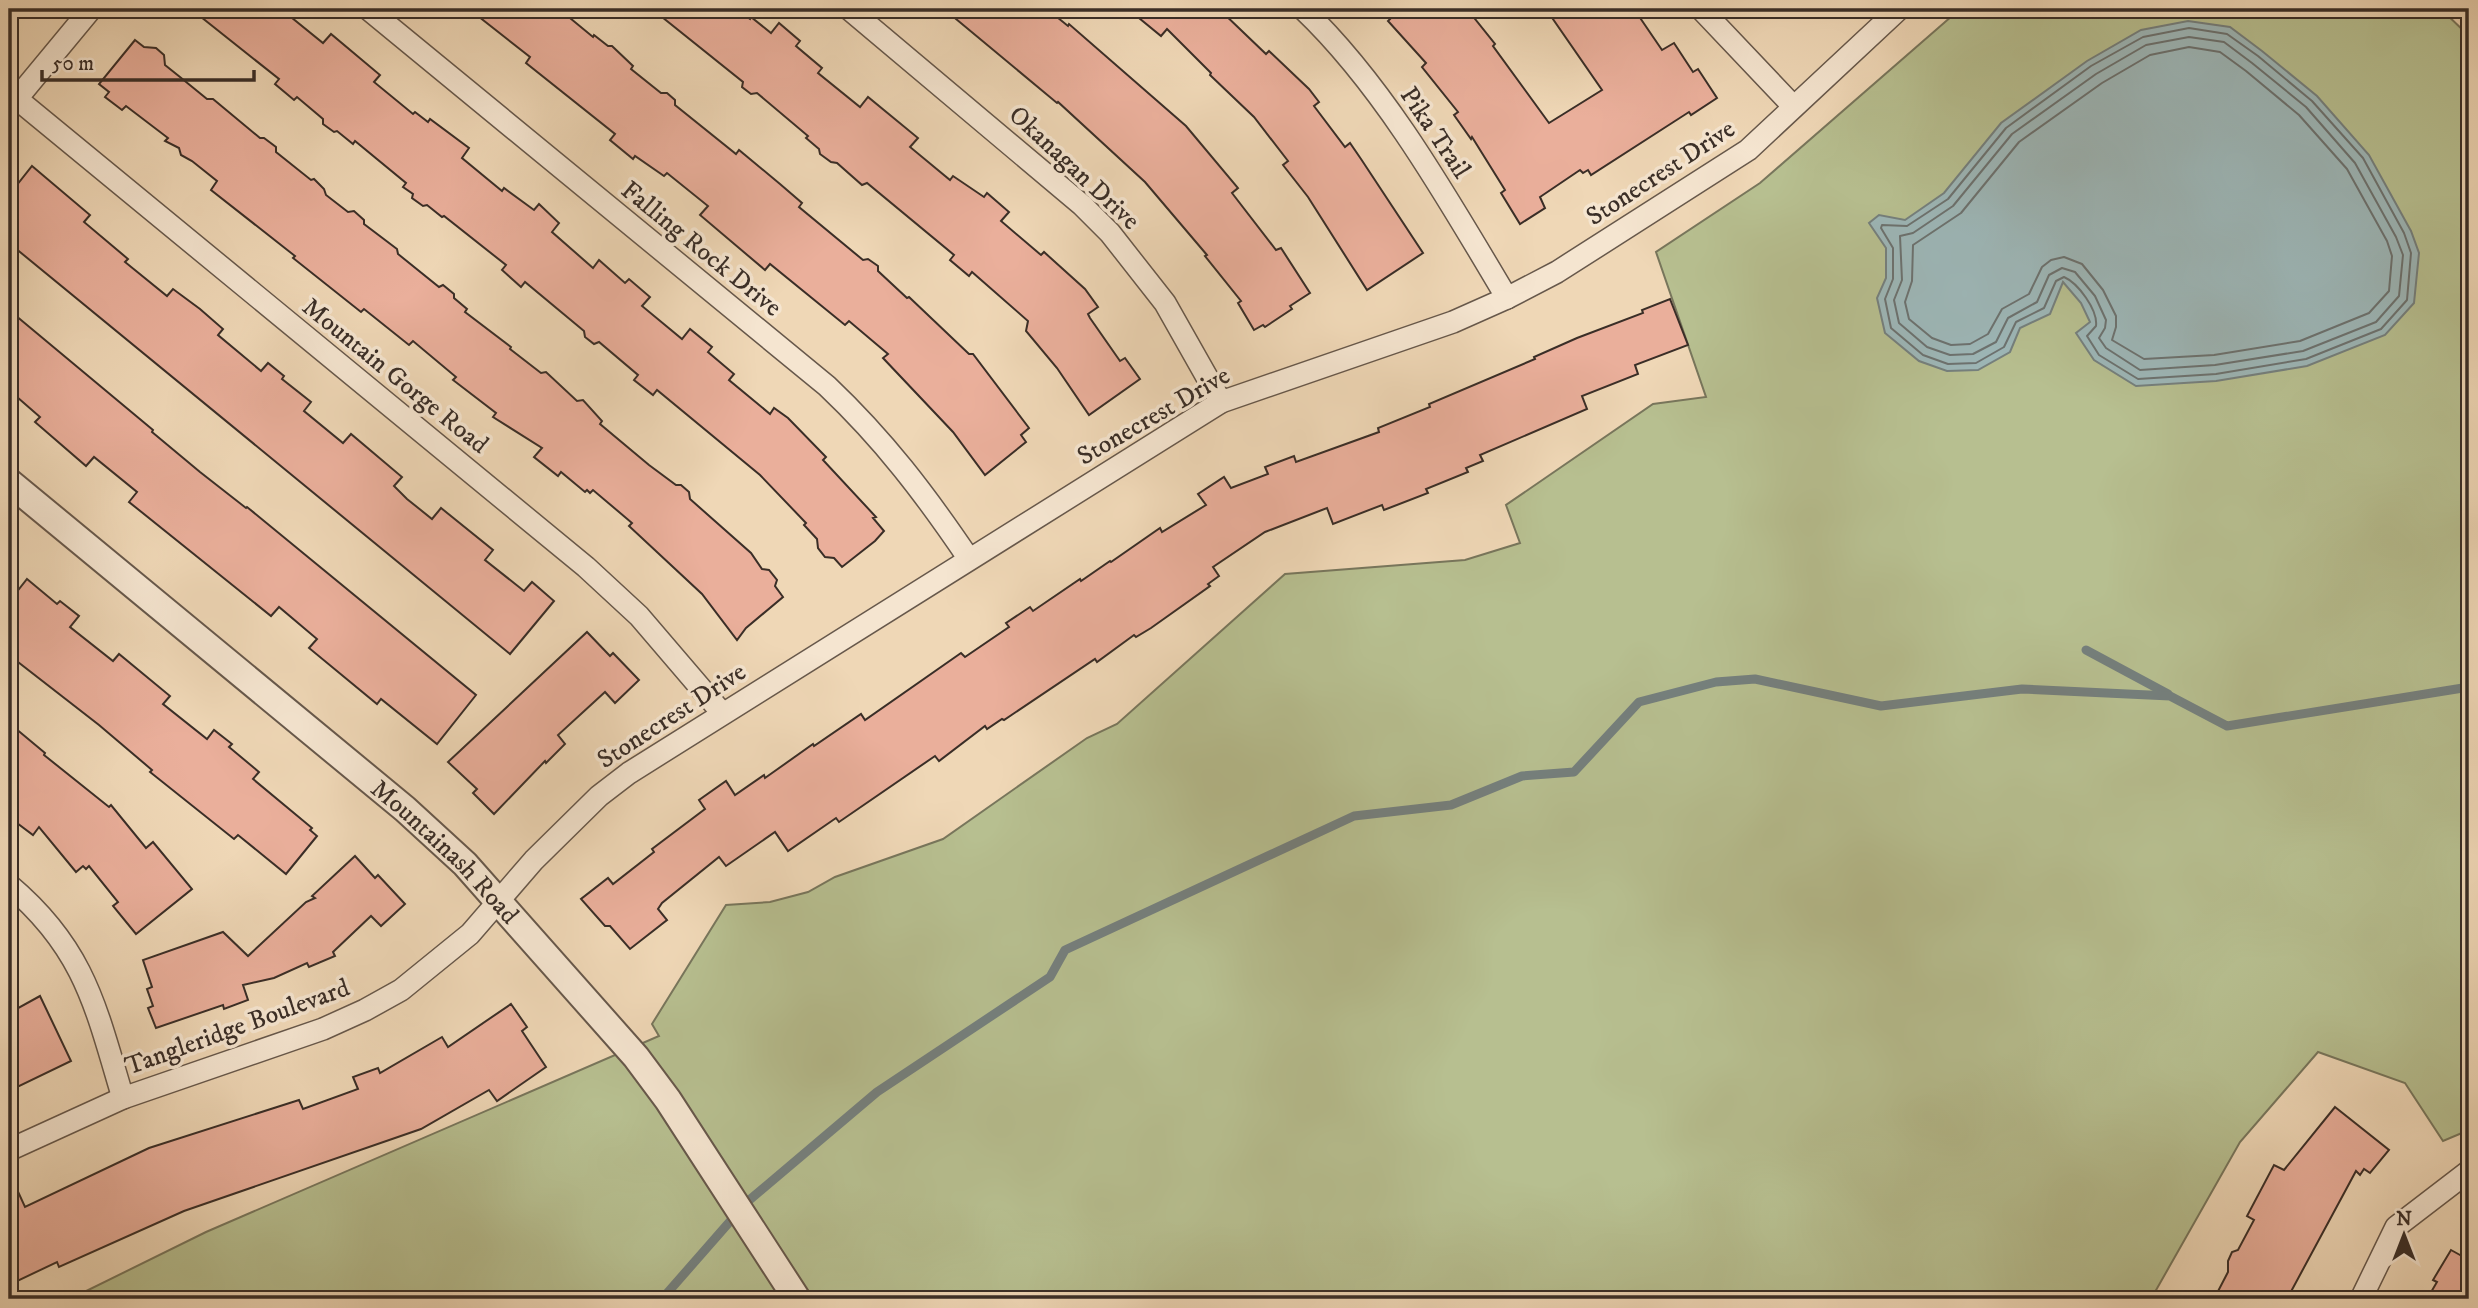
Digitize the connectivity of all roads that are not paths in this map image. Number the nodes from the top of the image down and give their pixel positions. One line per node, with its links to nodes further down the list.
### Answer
1 (90, 9): 7 (street)
2 (368, 9): 12 (street, Falling Rock Drive)
3 (849, 9): 10 (street, Okanagan Drive)
4 (1303, 9): 9 (street, Pika Trail)
5 (1701, 9): 8 (street)
6 (1899, 9): 8 (street, Stonecrest Drive)
7 (13, 104): 13 (street, Mountain Gorge Road)
8 (1793, 106): 9 (street, Stonecrest Drive)
9 (1507, 298): 10 (street, Stonecrest Drive)
10 (1221, 402): 12 (street, Stonecrest Drive)
11 (9, 482): 15 (street, Mountainash Road)
12 (969, 559): 13 (street, Stonecrest Drive)
13 (722, 713): 15 (street, Stonecrest Drive)
14 (9, 885): 16 (street)
15 (499, 901): 16 (street, Tangleridge Boulevard); 19 (street, Mountainash Road)
16 (123, 1098): 17 (street, Tangleridge Boulevard)
17 (9, 1150)
18 (2469, 1171): 20 (street)
19 (797, 1299)
20 (2361, 1299)

